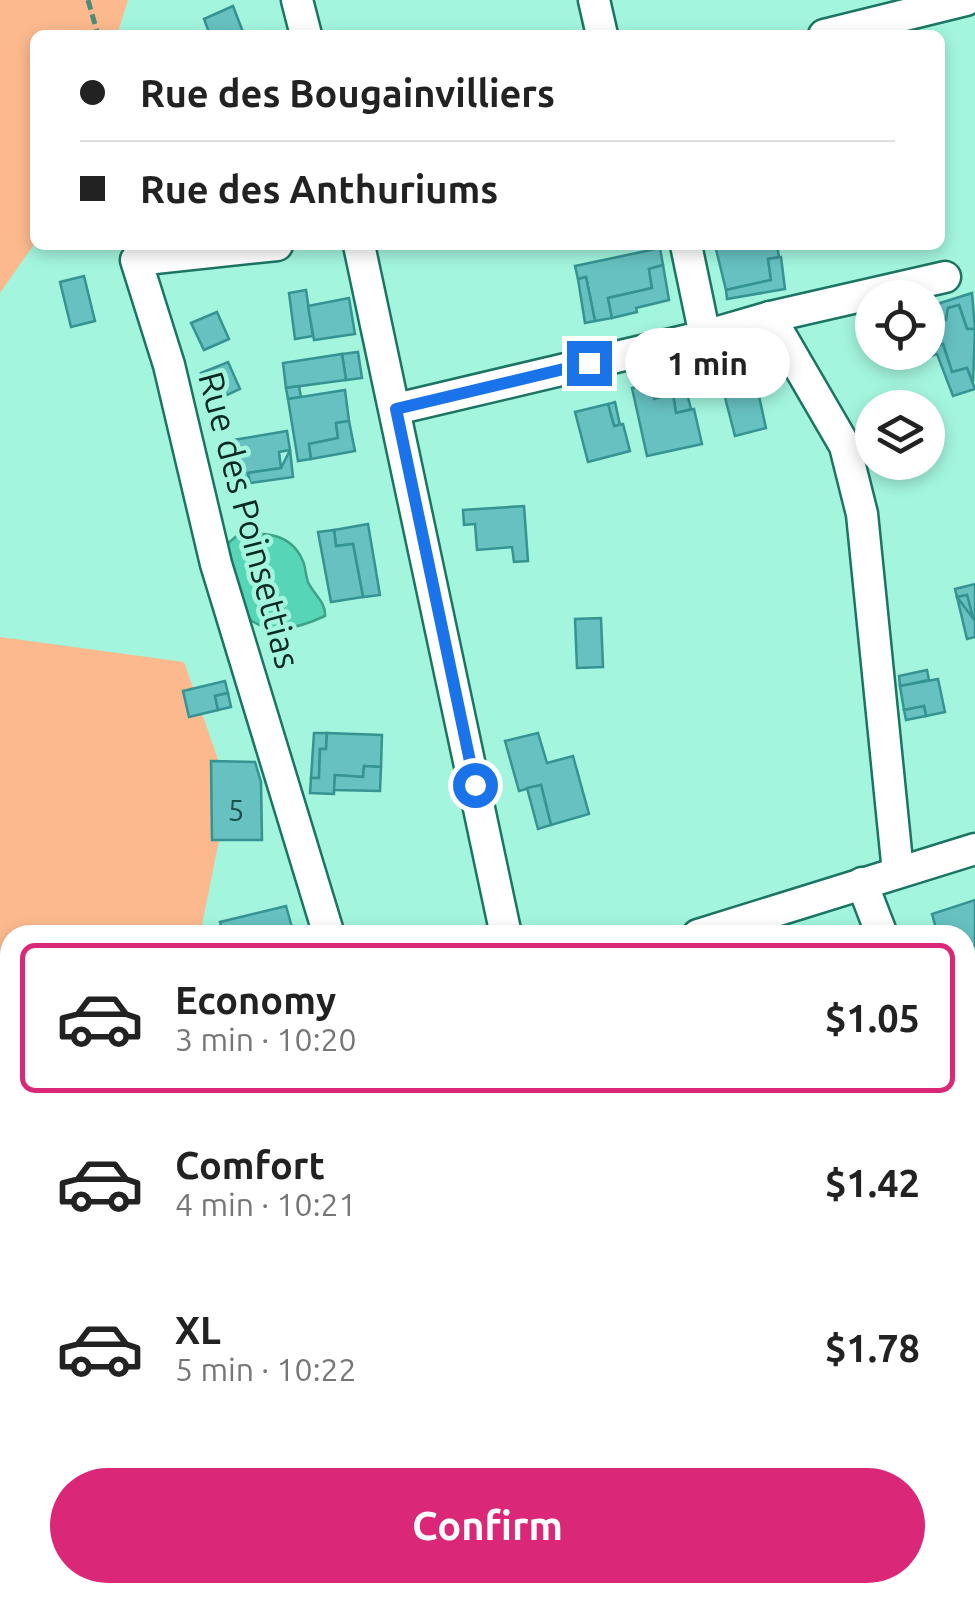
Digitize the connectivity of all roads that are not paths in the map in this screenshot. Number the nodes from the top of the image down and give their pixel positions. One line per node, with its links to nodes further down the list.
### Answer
1 (297, 0): 4 (street)
2 (594, 0): 5 (street)
3 (966, 0): 6 (street)
4 (305, 30)
5 (601, 30)
6 (844, 30)
7 (230, 250): 17 (street, Rue des Poinsettias)
8 (360, 250): 13 (street)
9 (687, 250): 12 (street)
10 (945, 277): 11 (street)
11 (770, 317): 12 (street); 15 (street)
12 (705, 336): 13 (street)
13 (396, 409): 18 (street)
14 (975, 850): 15 (street)
15 (898, 872): 16 (street)
16 (862, 883): 19 (street); 20 (street)
17 (325, 925)
18 (504, 925)
19 (730, 925)
20 (878, 925)

